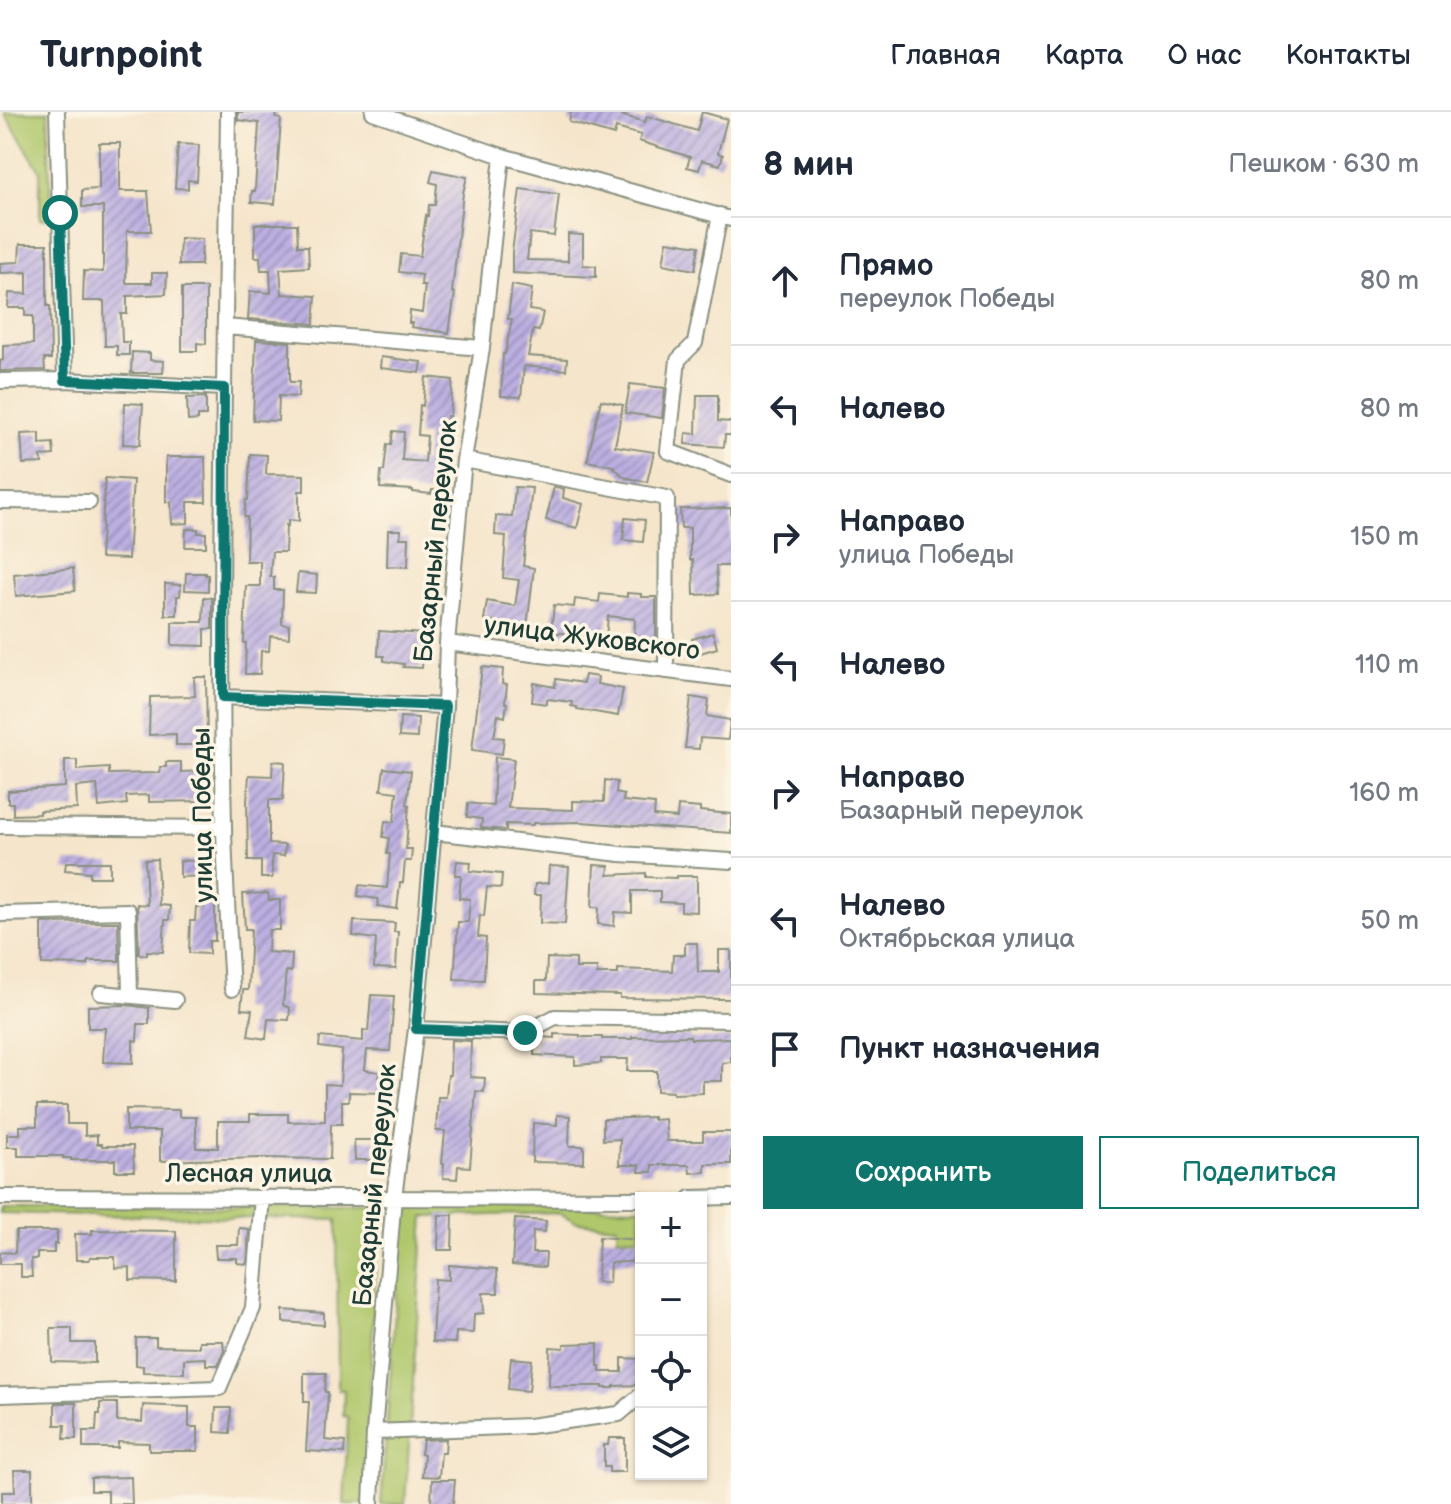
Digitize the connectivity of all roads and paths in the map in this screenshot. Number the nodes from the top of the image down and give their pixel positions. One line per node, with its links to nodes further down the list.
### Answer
1 (57, 112): 8 (street)
2 (228, 112): 6 (street, улица Победы)
3 (382, 113): 4 (street)
4 (502, 156): 5 (street); 7 (street, Базарный переулок)
5 (725, 217): 12 (street)
6 (225, 327): 7 (street); 10 (street, улица Победы)
7 (482, 348): 11 (street, Базарный переулок)
8 (65, 380): 9 (street); 10 (street)
9 (0, 381)
10 (224, 388): 18 (street, улица Победы)
11 (464, 460): 15 (street, Базарный переулок); 16 (street)
12 (731, 475)
13 (0, 501): 14 (street)
14 (89, 502)
15 (447, 643): 16 (street, улица Жуковского); 19 (street, Базарный переулок)
16 (666, 671): 17 (street, улица Жуковского)
17 (731, 679)
18 (223, 697): 19 (street); 21 (street, улица Победы)
19 (445, 706): 22 (street, Базарный переулок)
20 (0, 826): 21 (street)
21 (224, 828): 25 (street, улица Победы)
22 (434, 832): 23 (street); 30 (street, Базарный переулок)
23 (731, 861)
24 (0, 914): 27 (street)
25 (232, 989)
26 (101, 993): 27 (street)
27 (130, 995): 28 (street)
28 (175, 1000)
29 (731, 1020): 30 (street)
30 (416, 1029): 33 (street, Базарный переулок)
31 (0, 1197): 32 (street, Лесная улица)
32 (262, 1197): 33 (street, Лесная улица); 37 (street)
33 (394, 1197): 36 (street, Лесная улица); 39 (street, Базарный переулок)
34 (731, 1197): 35 (street)
35 (707, 1198)
36 (635, 1199)
37 (0, 1395)
38 (635, 1400): 39 (street)
39 (374, 1432): 40 (street, Базарный переулок)
40 (371, 1504)

